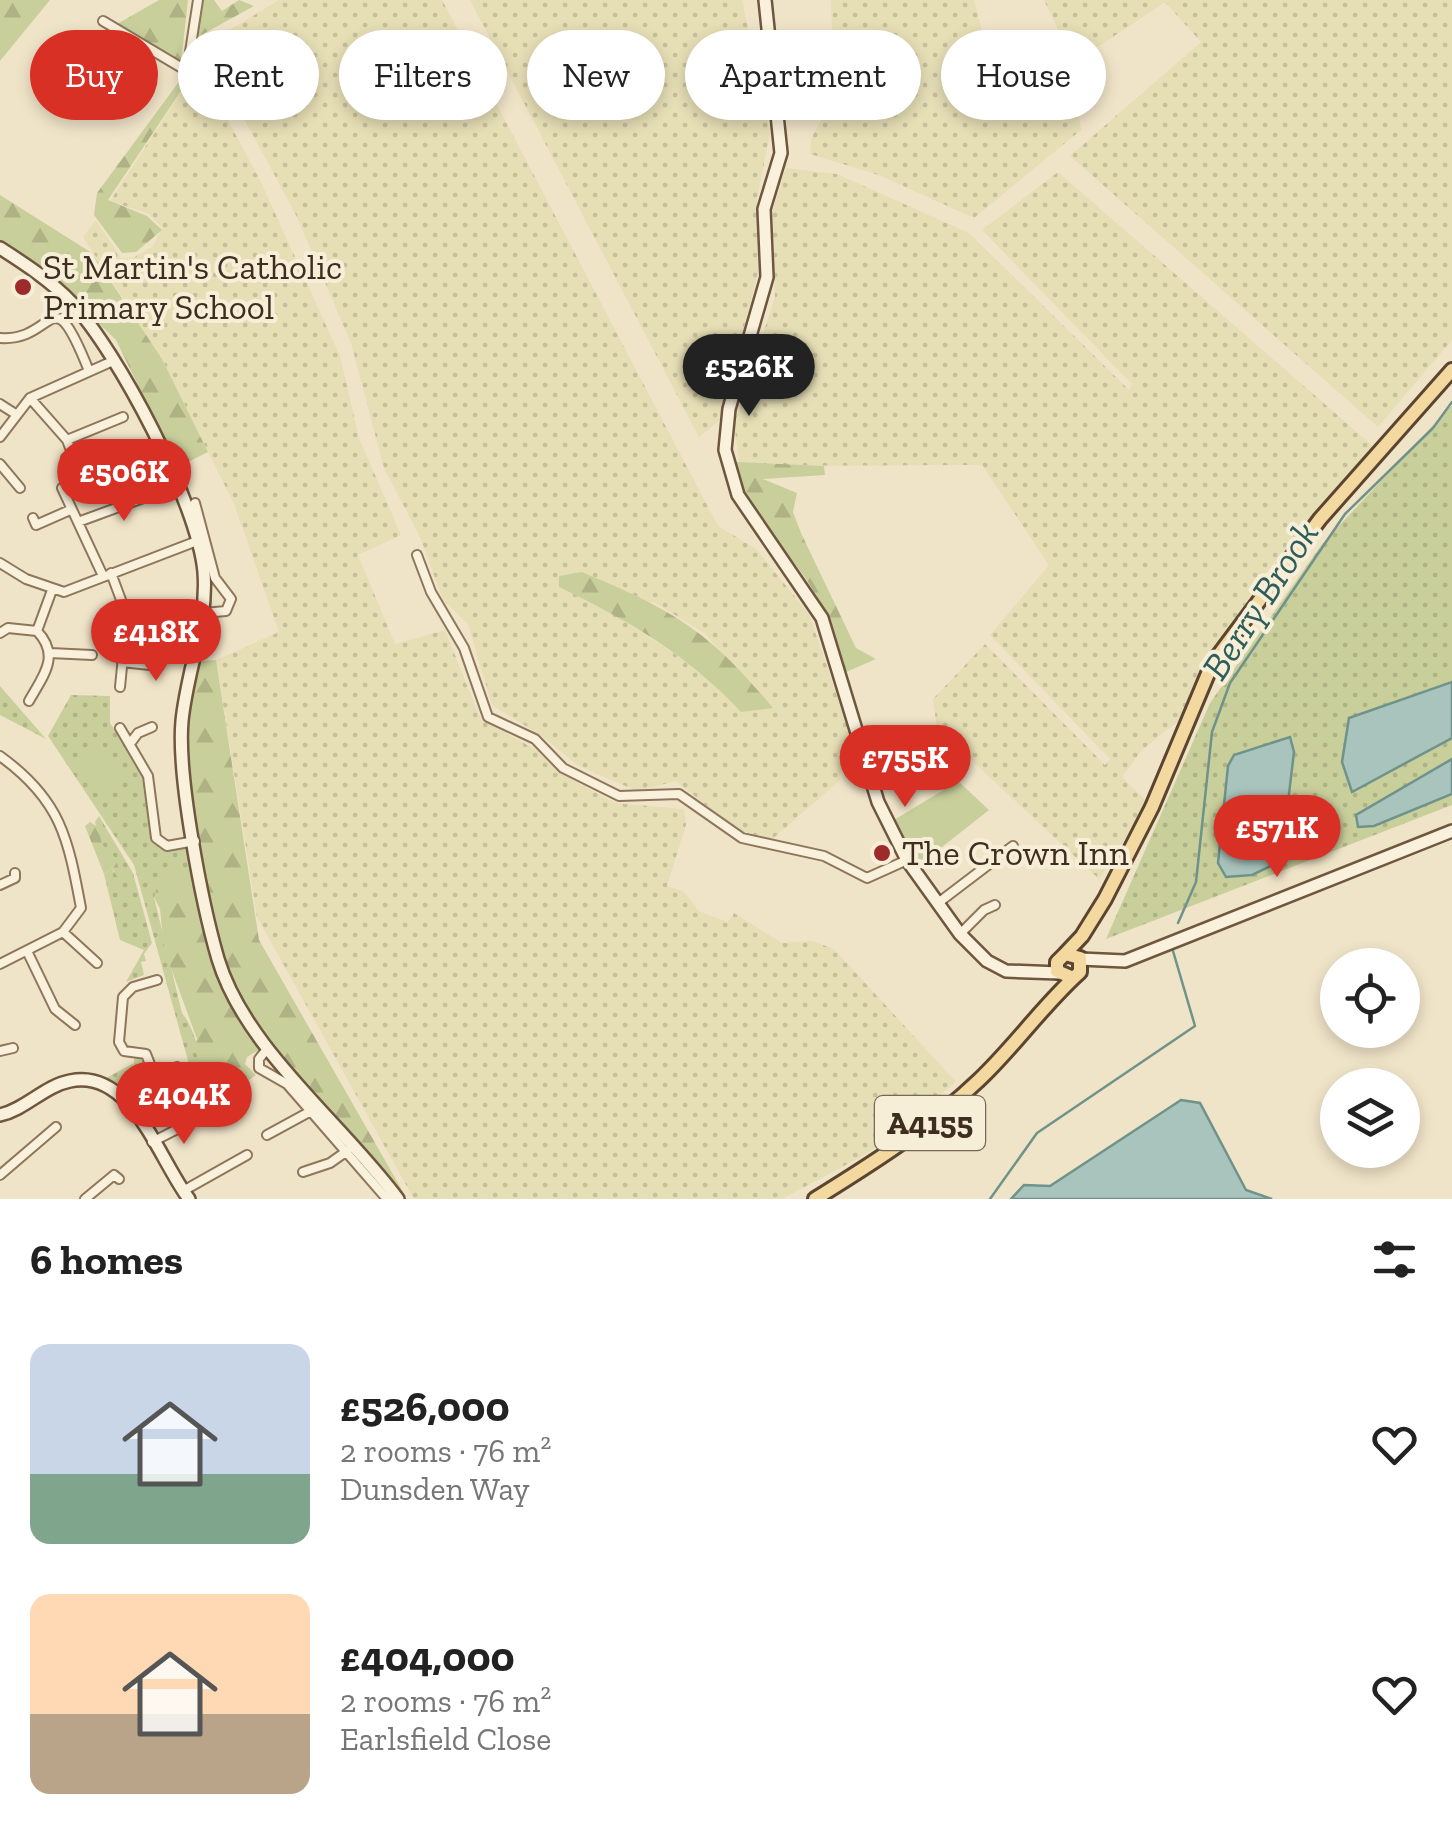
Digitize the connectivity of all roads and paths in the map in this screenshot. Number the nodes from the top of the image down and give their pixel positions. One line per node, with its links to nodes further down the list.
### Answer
1 (198, 0): 3 (street)
2 (766, 0): 49 (street)
3 (103, 21)
4 (0, 248): 6 (street)
5 (0, 338): 8 (street)
6 (115, 360): 8 (street); 26 (street)
7 (1452, 370): 59 (main road, A4155)
8 (88, 371): 9 (street)
9 (30, 398): 11 (street); 14 (street)
10 (0, 404): 11 (street)
11 (14, 413): 13 (street)
12 (122, 417): 14 (street)
13 (0, 437)
14 (67, 440): 15 (street)
15 (71, 458)
16 (114, 460): 21 (street)
17 (0, 464): 18 (street)
18 (17, 485)
19 (62, 488): 23 (street)
20 (156, 493): 21 (street)
21 (127, 504): 24 (street)
22 (198, 506): 32 (street)
23 (70, 510): 24 (street); 25 (street)
24 (78, 522): 29 (street)
25 (34, 523)
26 (198, 541): 29 (street); 32 (street)
27 (417, 555): 49 (street)
28 (0, 564): 30 (street)
29 (107, 575): 30 (street); 33 (street)
30 (52, 590): 34 (street)
31 (181, 608): 33 (street)
32 (204, 613): 47 (street)
33 (128, 616): 38 (street)
34 (37, 631): 35 (street); 36 (street)
35 (0, 633)
36 (50, 653): 37 (street); 41 (street)
37 (86, 657)
38 (122, 662): 39 (street); 40 (street)
39 (159, 665)
40 (120, 687)
41 (32, 698)
42 (152, 726): 44 (street)
43 (120, 728): 44 (street)
44 (132, 742): 47 (street)
45 (0, 756): 54 (street)
46 (1452, 831): 59 (street)
47 (195, 841): 63 (street)
48 (1013, 846): 52 (street)
49 (907, 860): 52 (street)
50 (0, 885): 51 (street)
51 (19, 888)
52 (938, 903): 55 (street)
53 (994, 905): 55 (street)
54 (63, 932): 56 (street); 58 (street)
55 (960, 934): 59 (street)
56 (27, 951): 57 (street); 61 (street)
57 (1, 962)
58 (97, 963)
59 (1069, 966): 83 (main road, A4155)
60 (157, 980): 66 (street)
61 (74, 1025)
62 (13, 1048): 64 (street)
63 (267, 1049): 68 (street); 82 (street)
64 (0, 1053)
65 (177, 1067): 66 (street)
66 (155, 1077): 67 (street)
67 (121, 1094): 69 (street); 73 (street)
68 (311, 1111): 72 (street); 74 (street)
69 (0, 1115)
70 (198, 1118): 73 (street)
71 (56, 1126): 77 (street)
72 (267, 1135)
73 (152, 1142): 79 (street)
74 (347, 1151): 76 (street); 81 (street)
75 (247, 1155): 79 (street)
76 (303, 1172)
77 (0, 1175)
78 (114, 1175): 80 (street)
79 (186, 1195)
80 (85, 1199)
81 (386, 1199)
82 (398, 1199)
83 (815, 1199)

